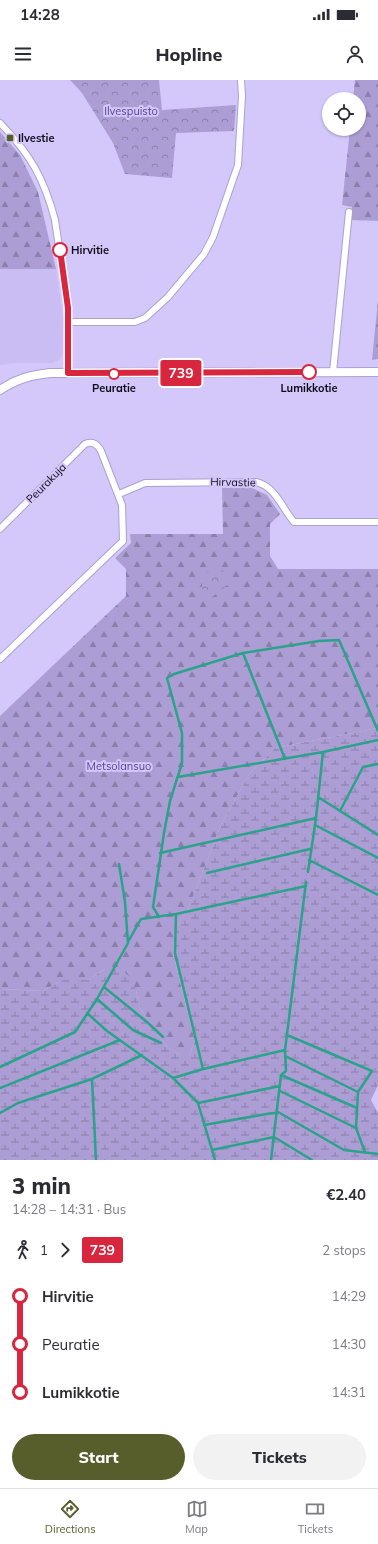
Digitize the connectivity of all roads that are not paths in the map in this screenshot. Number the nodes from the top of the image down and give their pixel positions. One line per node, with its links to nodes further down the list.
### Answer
1 (241, 80): 4 (street)
2 (0, 123): 4 (street)
3 (349, 212): 5 (street)
4 (69, 322): 7 (street)
5 (333, 372): 6 (street); 7 (street)
6 (378, 372)
7 (68, 373): 8 (street)
8 (0, 390)
9 (119, 494): 10 (street, Hirvastie); 11 (street, Peurakuja); 12 (street)
10 (378, 522)
11 (0, 529)
12 (0, 659)

